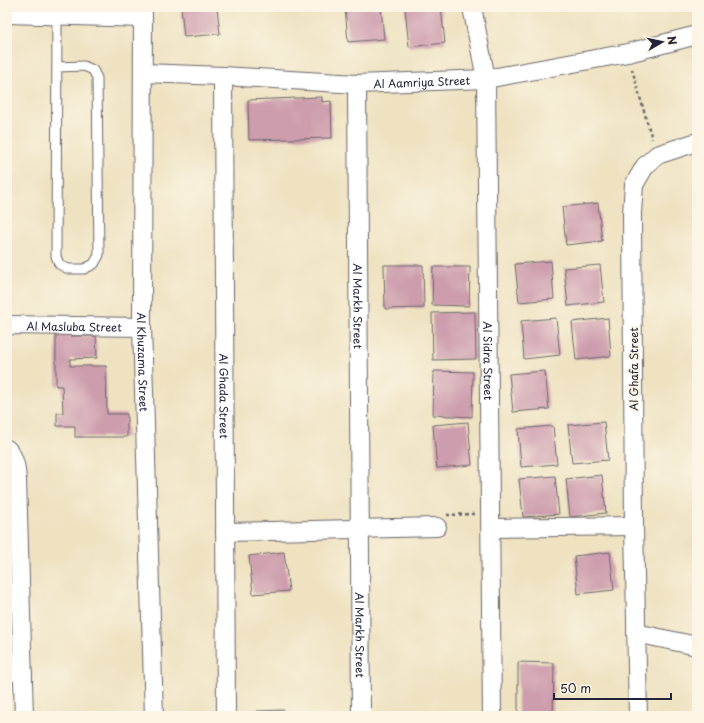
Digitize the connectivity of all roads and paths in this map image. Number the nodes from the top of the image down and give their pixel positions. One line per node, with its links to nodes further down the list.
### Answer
1 (472, 7): 10 (street, Al Sidra Street)
2 (143, 12): 4 (street); 8 (street, Al Khuzama Street)
3 (7, 14): 4 (street)
4 (58, 16): 7 (lane)
5 (697, 35): 6 (street, Al Aamriya Street)
6 (628, 53): 10 (street, Al Aamriya Street); 13 (path)
7 (57, 67): 7 (lane)
8 (143, 73): 9 (street, Al Aamriya Street); 15 (street, Al Khuzama Street)
9 (223, 76): 11 (street, Al Aamriya Street); 21 (street, Al Ghada Street)
10 (486, 79): 11 (street, Al Aamriya Street); 17 (street, Al Sidra Street)
11 (357, 84): 20 (street, Al Markh Street)
12 (697, 142): 13 (street, Al Ghafa Street)
13 (657, 156): 18 (street, Al Ghafa Street)
14 (7, 324): 15 (street, Al Masluba Street)
15 (142, 328): 26 (street, Al Khuzama Street)
16 (7, 449): 24 (street)
17 (491, 521): 18 (street); 19 (path); 29 (street, Al Sidra Street)
18 (634, 526): 22 (street, Al Ghafa Street)
19 (437, 527): 20 (street)
20 (360, 529): 21 (street); 28 (street, Al Markh Street)
21 (225, 532): 27 (street, Al Ghada Street)
22 (636, 634): 23 (street); 30 (street, Al Ghafa Street)
23 (697, 646)
24 (15, 672): 25 (street)
25 (24, 716)
26 (154, 716)
27 (226, 716)
28 (361, 716)
29 (492, 716)
30 (638, 716)

